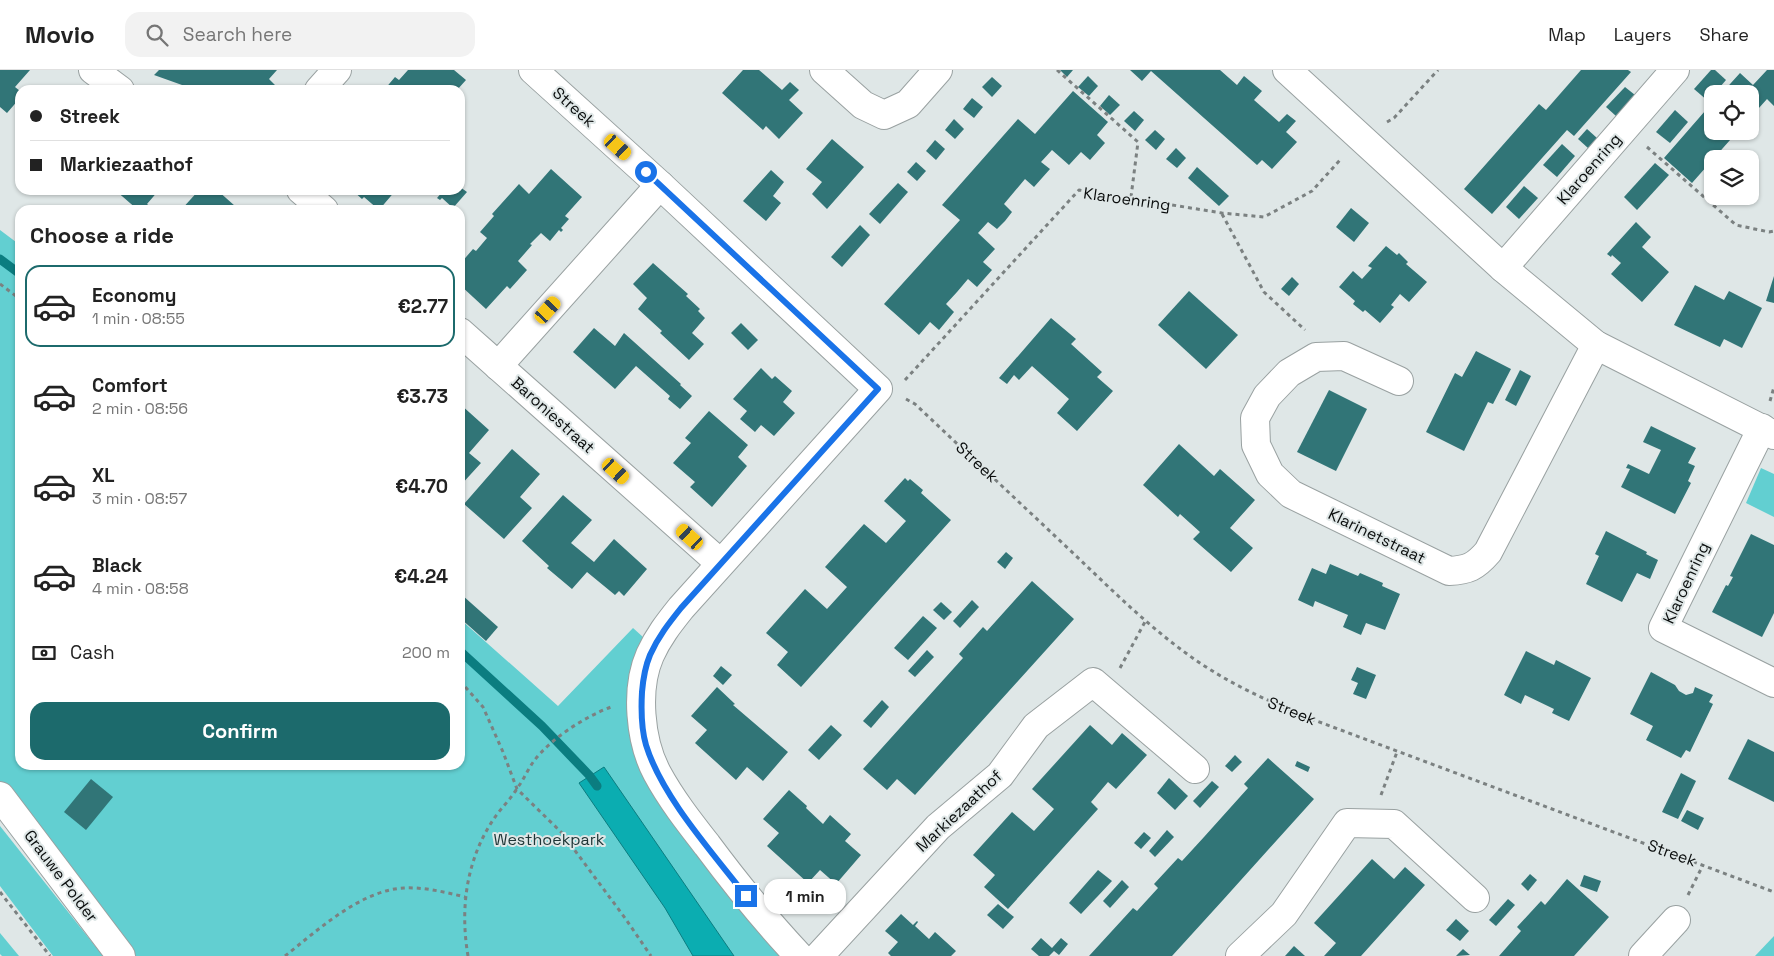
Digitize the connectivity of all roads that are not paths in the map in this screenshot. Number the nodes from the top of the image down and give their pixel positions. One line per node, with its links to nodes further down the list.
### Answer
1 (94, 70): 8 (street)
2 (337, 70): 9 (street)
3 (533, 70): 10 (street, Streek)
4 (824, 70): 5 (street)
5 (938, 70)
6 (1287, 70): 13 (street, Klaroenring)
7 (1675, 70): 13 (street, Klaroenring)
8 (114, 85)
9 (324, 85)
10 (660, 185): 16 (street, Baroniestraat); 19 (street, Streek)
11 (307, 195): 12 (street)
12 (318, 205)
13 (1503, 268): 15 (street, Klaroenring)
14 (465, 336): 16 (street, Baroniestraat)
15 (1596, 345): 17 (street, Klarinetstraat); 18 (street, Klaroenring)
16 (498, 366): 19 (street, Baroniestraat)
17 (1399, 381)
18 (1768, 432): 20 (street, Klaroenring)
19 (720, 564): 26 (street)
20 (1774, 682)
21 (1194, 769): 27 (street, Markiezaathof)
22 (0, 796): 25 (street, Grauwe Polder)
23 (1475, 898): 28 (street)
24 (1676, 920): 29 (street)
25 (121, 956)
26 (799, 956)
27 (819, 956)
28 (1240, 956)
29 (1644, 956)

